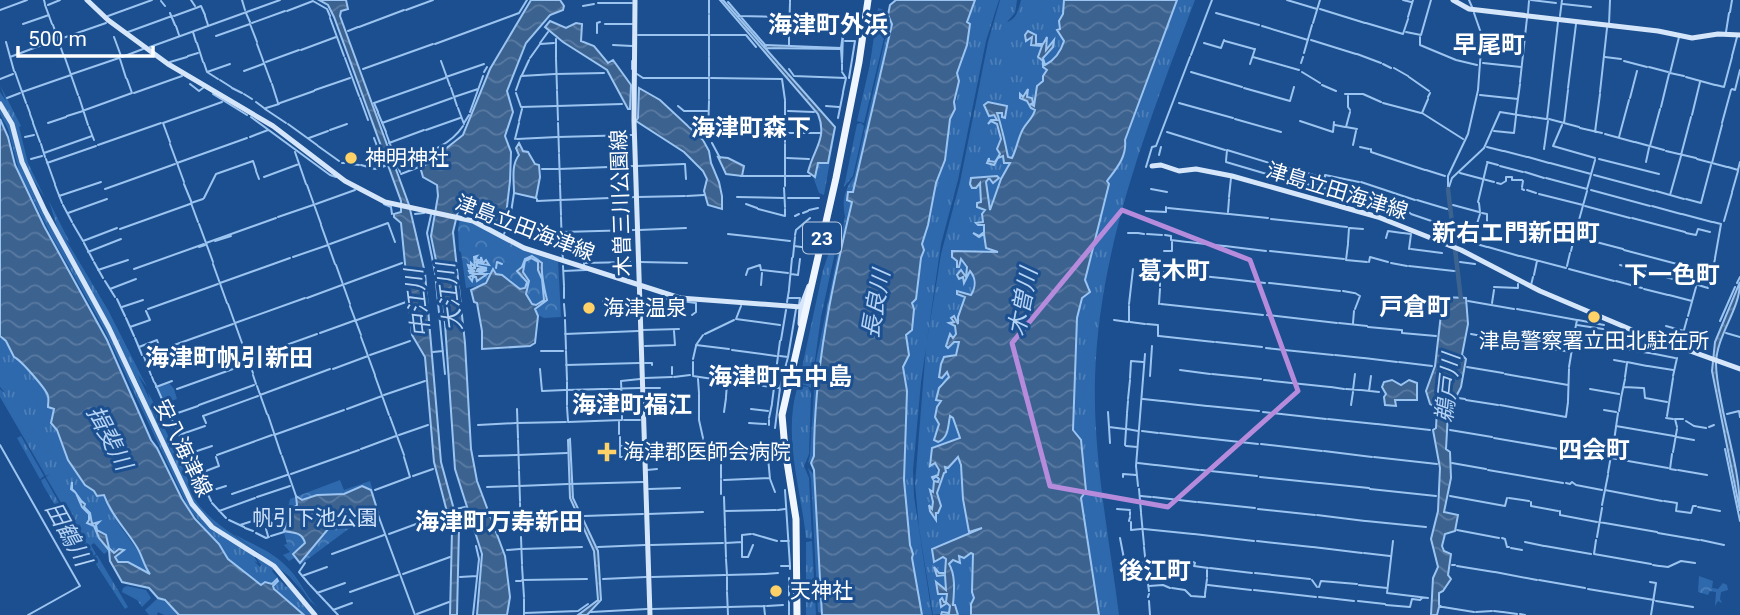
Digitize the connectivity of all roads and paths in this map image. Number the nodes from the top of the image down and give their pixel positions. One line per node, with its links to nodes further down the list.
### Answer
1 (87, 0): 9 (main road, 津島立田海津線)
2 (635, 0): 9 (main road, 木曽三川公園線)
3 (868, 0): 8 (main road, 23)
4 (1453, 0): 5 (main road)
5 (1740, 35)
6 (0, 104): 13 (main road, 安八海津線)
7 (1152, 166): 12 (main road, 津島立田海津線)
8 (813, 274): 10 (main road); 11 (main road, 23)
9 (639, 285): 10 (main road, 津島立田海津線); 14 (main road, 木曽三川公園線)
10 (801, 307): 11 (main road)
11 (799, 342): 15 (main road, 23)
12 (1740, 369)
13 (314, 615)
14 (650, 615)
15 (797, 615)

